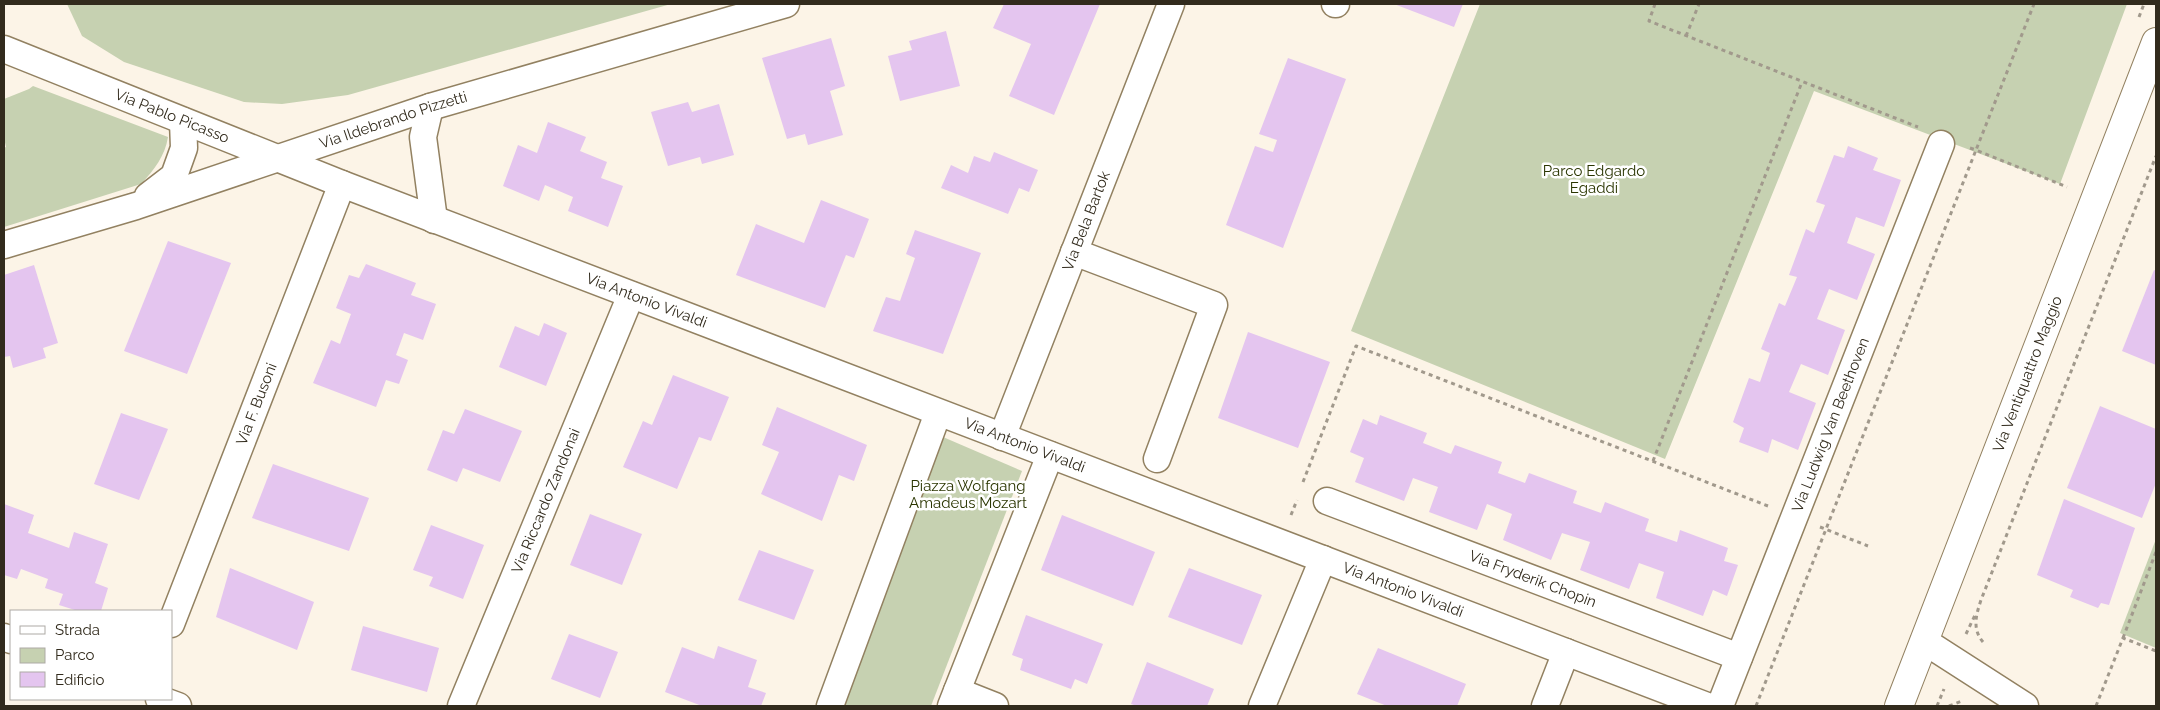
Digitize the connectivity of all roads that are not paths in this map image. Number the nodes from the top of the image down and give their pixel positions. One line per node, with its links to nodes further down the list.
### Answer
1 (786, 4): 5 (street, Via Ildebrando Pizzetti)
2 (1171, 4): 13 (street, Via Bela Bartok)
3 (2156, 42): 22 (street, Via Ventiquattro Maggio)
4 (4, 49): 6 (street, Via Pablo Picasso)
5 (430, 107): 8 (street, Via Ildebrando Pizzetti); 11 (street)
6 (183, 121): 8 (street, Via Pablo Picasso); 10 (street)
7 (1933, 137): 24 (street, Via Ludwig Van Beethoven)
8 (278, 159): 9 (street, Via Pablo Picasso); 10 (street, Via Ildebrando Pizzetti)
9 (342, 184): 11 (street, Via Antonio Vivaldi); 21 (street, Via F. Busoni)
10 (136, 206): 12 (street, Via Ildebrando Pizzetti)
11 (434, 220): 14 (street, Via Antonio Vivaldi)
12 (4, 245)
13 (1074, 252): 16 (street, Via Bela Bartok); 18 (street)
14 (631, 295): 15 (street, Via Antonio Vivaldi); 26 (street, Via Riccardo Zandonai)
15 (938, 413): 16 (street, Via Antonio Vivaldi); 27 (street)
16 (1002, 437): 17 (street, Via Antonio Vivaldi)
17 (1050, 455): 20 (street, Via Antonio Vivaldi); 25 (street)
18 (1157, 459)
19 (1326, 501): 24 (street, Via Fryderik Chopin)
20 (1323, 559): 23 (street, Via Antonio Vivaldi); 29 (street)
21 (172, 621)
22 (1924, 642): 33 (street, Via Ventiquattro Maggio); 34 (street)
23 (1566, 652): 30 (street); 31 (street, Via Antonio Vivaldi)
24 (1739, 656): 32 (street, Via Ludwig Van Beethoven)
25 (954, 699): 28 (street)
26 (461, 706)
27 (830, 706)
28 (995, 706)
29 (1262, 706)
30 (1544, 706)
31 (1706, 706)
32 (1720, 706)
33 (1899, 706)
34 (2025, 706)

